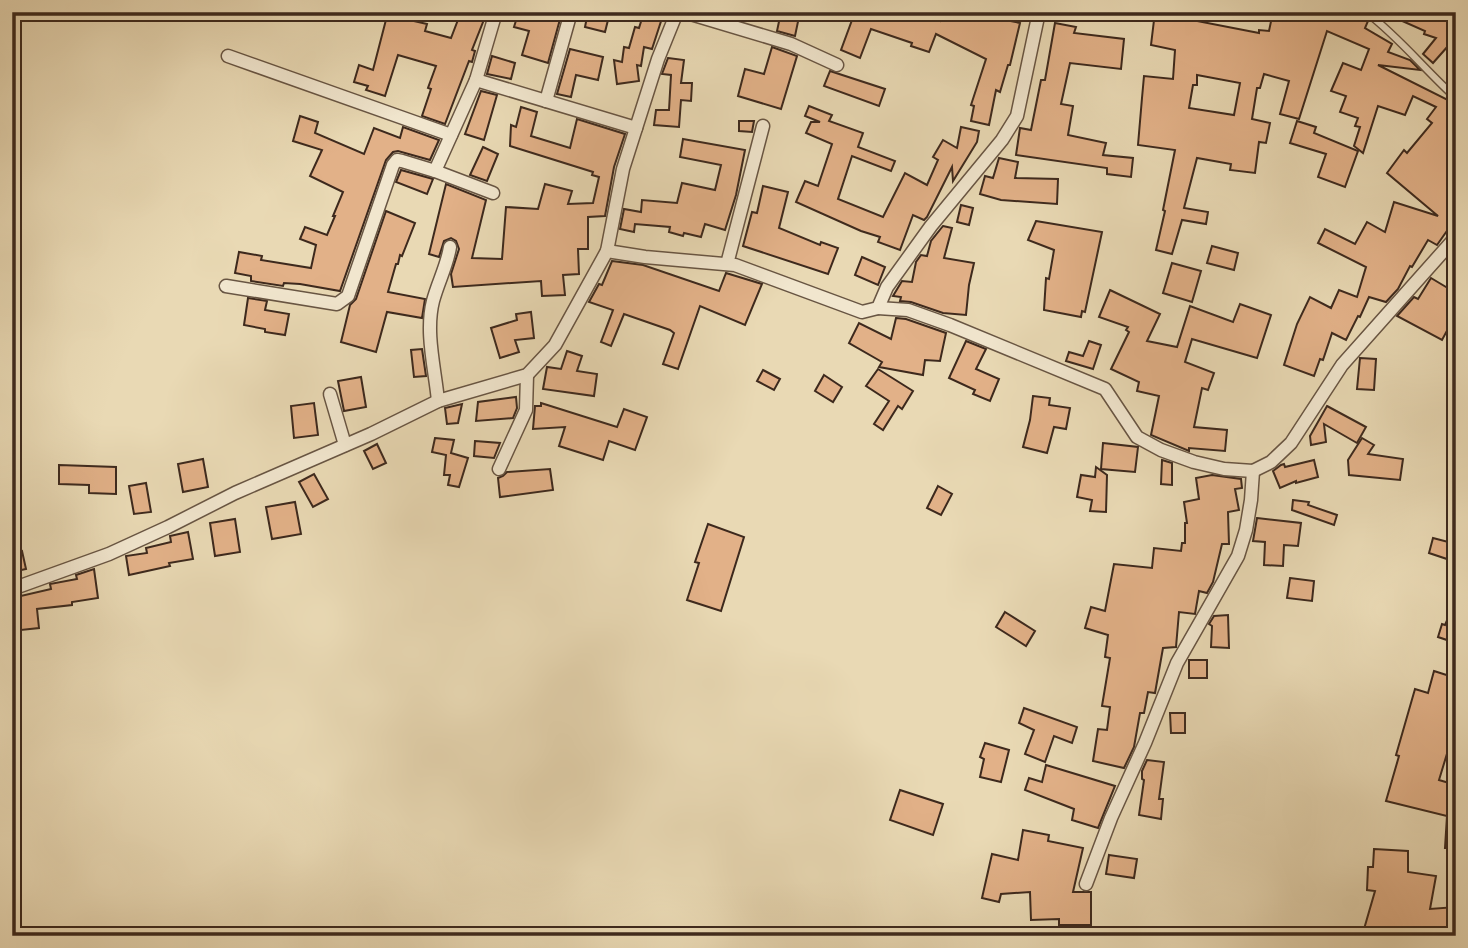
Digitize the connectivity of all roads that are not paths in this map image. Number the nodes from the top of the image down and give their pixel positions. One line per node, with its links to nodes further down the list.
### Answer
1 (496, 12): 9 (street)
2 (571, 12): 11 (street)
3 (677, 12): 13 (street)
4 (684, 12): 8 (street)
5 (1039, 12): 22 (street)
6 (1366, 12): 10 (lane)
7 (228, 56): 14 (street)
8 (837, 65)
9 (475, 80): 11 (street); 14 (street)
10 (1456, 98)
11 (546, 101): 13 (street)
12 (763, 126): 20 (street)
13 (636, 128): 19 (street)
14 (452, 135): 15 (street)
15 (435, 171): 16 (street); 21 (street)
16 (493, 193)
17 (1456, 237): 28 (street)
18 (450, 247): 25 (street)
19 (607, 251): 20 (street); 23 (street)
20 (727, 264): 22 (street)
21 (226, 286)
22 (878, 307): 28 (street)
23 (527, 375): 25 (street); 27 (street)
24 (330, 394): 26 (street)
25 (438, 401): 26 (street)
26 (345, 445): 29 (street)
27 (499, 469)
28 (1253, 471): 30 (street)
29 (12, 589)
30 (1086, 884)

